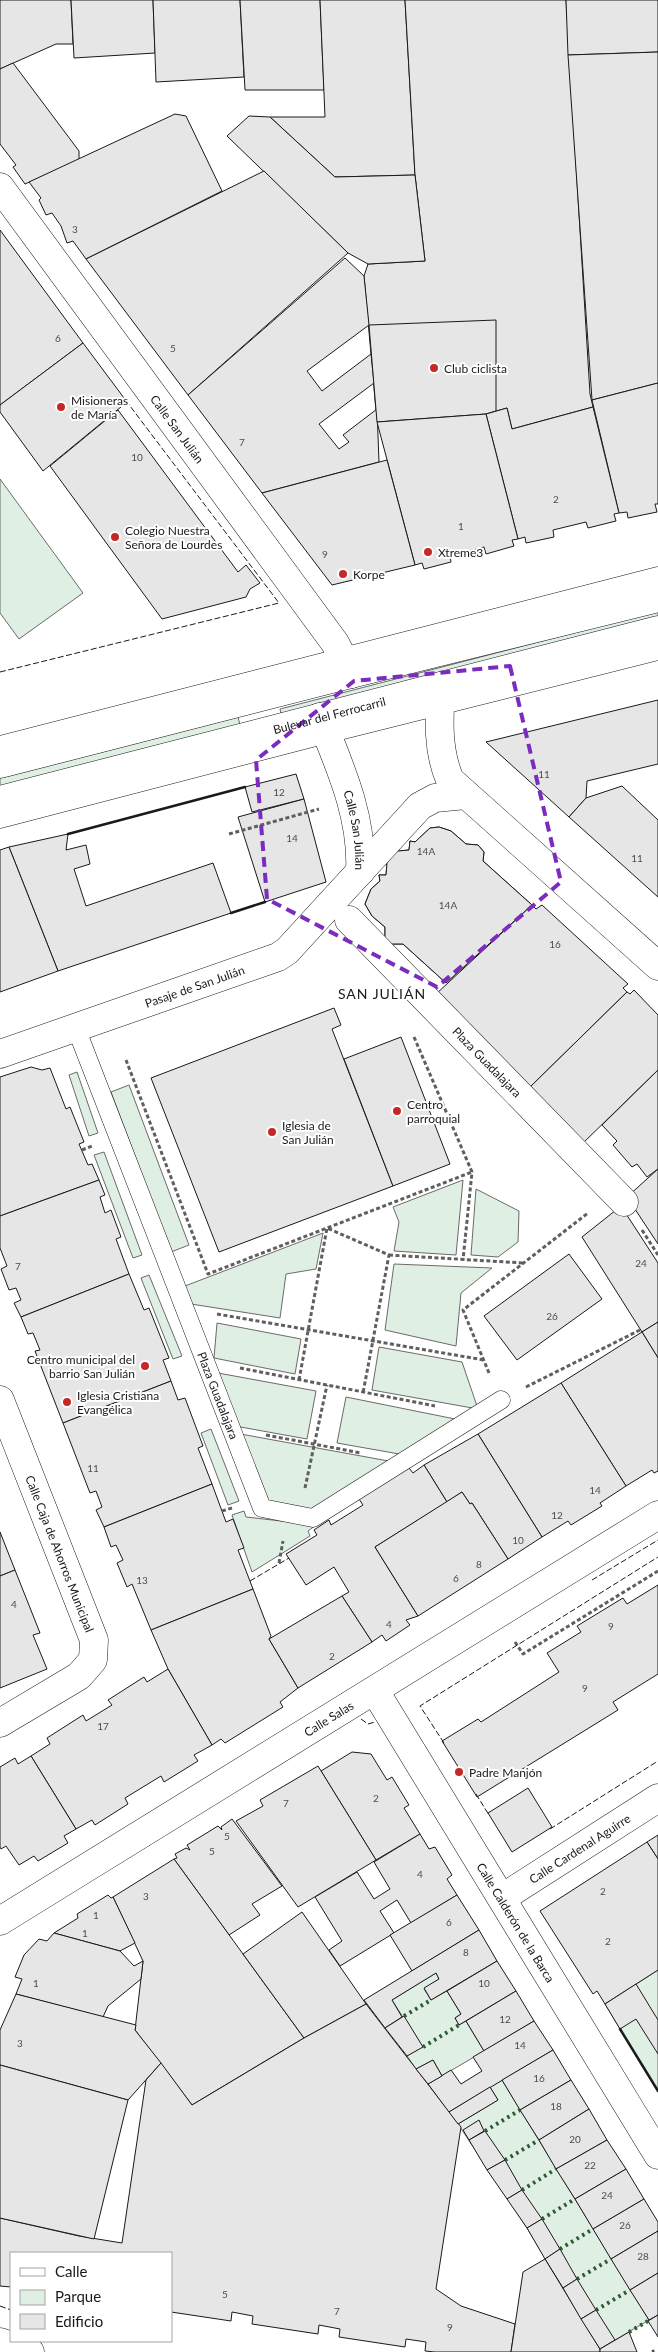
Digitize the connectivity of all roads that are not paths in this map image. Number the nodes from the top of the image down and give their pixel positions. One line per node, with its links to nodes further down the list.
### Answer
1 (0, 187): 6 (street, Calle San Julián)
2 (658, 576): 6 (lane)
3 (658, 598): 6 (street)
4 (658, 630): 7 (street, Bulevar del Ferrocarril)
5 (658, 651): 7 (lane, Bulevar del Ferrocarril)
6 (347, 665): 9 (lane); 10 (street)
7 (441, 696): 8 (street, Bulevar del Ferrocarril); 11 (street)
8 (323, 726): 12 (street, Bulevar del Ferrocarril); 13 (lane, Bulevar del Ferrocarril); 14 (street, Calle San Julián)
9 (0, 745)
10 (0, 764)
11 (466, 795): 14 (street, Calle San Julián); 16 (street)
12 (0, 800)
13 (0, 819)
14 (360, 872): 17 (street, Pasaje de San Julián)
15 (349, 920): 19 (street, Plaza Guadalajara)
16 (658, 966)
17 (76, 1028): 18 (street, Pasaje de San Julián); 21 (lane, Plaza Guadalajara)
18 (0, 1054)
19 (619, 1198)
20 (0, 1400): 24 (street, Calle Caja de Ahorros Municipal)
21 (501, 1400)
22 (658, 1515): 23 (street, Calle Salas)
23 (375, 1691): 26 (street, Calle Calderón de la Barca); 27 (street, Calle Salas)
24 (0, 1724)
25 (658, 1798): 26 (street, Calle Cardenal Aguirre)
26 (502, 1898): 28 (street, Calle Calderón de la Barca)
27 (0, 1921)
28 (658, 2155)
29 (0, 2342): 30 (street)
30 (30, 2352)

